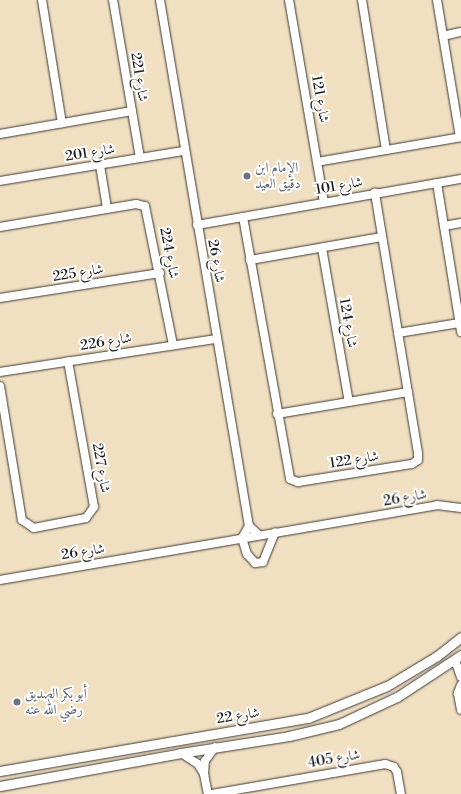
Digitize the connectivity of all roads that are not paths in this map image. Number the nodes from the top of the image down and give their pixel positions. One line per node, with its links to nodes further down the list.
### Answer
1 (42, 0): 10 (street)
2 (113, 0): 9 (street, شارع 221)
3 (160, 0): 14 (street, شارع 26)
4 (289, 0): 16 (street, شارع 121)
5 (362, 0): 13 (street)
6 (437, 0): 8 (street)
7 (461, 32): 8 (street)
8 (443, 36): 12 (street)
9 (132, 111): 10 (street); 15 (street, شارع 221)
10 (62, 123): 11 (street)
11 (0, 134)
12 (460, 137): 13 (street)
13 (386, 150): 16 (street)
14 (184, 151): 15 (street, شارع 201); 26 (street, شارع 26)
15 (140, 158): 17 (street, شارع 201)
16 (317, 162): 22 (street, شارع 121)
17 (100, 165): 19 (street, شارع 201); 23 (street)
18 (461, 179): 20 (street, شارع 101)
19 (0, 181)
20 (437, 183): 21 (street, شارع 101); 27 (street)
21 (375, 193): 22 (street, شارع 101); 29 (street, شارع 122)
22 (324, 202): 24 (street, شارع 101)
23 (107, 208): 28 (street, شارع 224); 32 (street, شارع 224)
24 (243, 217): 26 (street, شارع 101); 31 (street, شارع 122)
25 (461, 223): 27 (street)
26 (197, 225): 37 (street, شارع 26)
27 (444, 226): 34 (street)
28 (0, 227)
29 (382, 236): 30 (street); 36 (street, شارع 122)
30 (322, 248): 31 (street); 43 (street, شارع 124)
31 (250, 260): 44 (street, شارع 122)
32 (160, 273): 33 (street, شارع 225); 38 (street, شارع 224)
33 (0, 298)
34 (460, 323): 35 (street); 36 (street)
35 (461, 332)
36 (398, 333): 42 (street, شارع 122)
37 (216, 339): 38 (street, شارع 226); 46 (street, شارع 26)
38 (173, 345): 39 (street, شارع 226)
39 (68, 361): 40 (street, شارع 226); 41 (street, شارع 227)
40 (0, 372)
41 (0, 386)
42 (408, 392): 43 (street); 44 (street, شارع 122)
43 (349, 402): 44 (street)
44 (278, 414)
45 (461, 508): 47 (street, شارع 26)
46 (249, 526): 48 (street); 49 (street)
47 (275, 532): 48 (street, شارع 26); 49 (street)
48 (259, 535): 49 (street, شارع 26)
49 (242, 538): 50 (street, شارع 26)
50 (0, 580)
51 (461, 637): 58 (street, شارع 22)
52 (458, 658): 53 (street); 56 (street, شارع 22)
53 (461, 677)
54 (461, 685): 55 (street)
55 (461, 710)
56 (215, 747): 57 (street, شارع 22); 59 (street)
57 (182, 753): 59 (street); 60 (street, شارع 22)
58 (0, 771)
59 (204, 774): 62 (street)
60 (0, 786)
61 (251, 790): 63 (street, شارع 405); 64 (street, شارع 405)
62 (208, 794)
63 (212, 794)
64 (401, 794)

